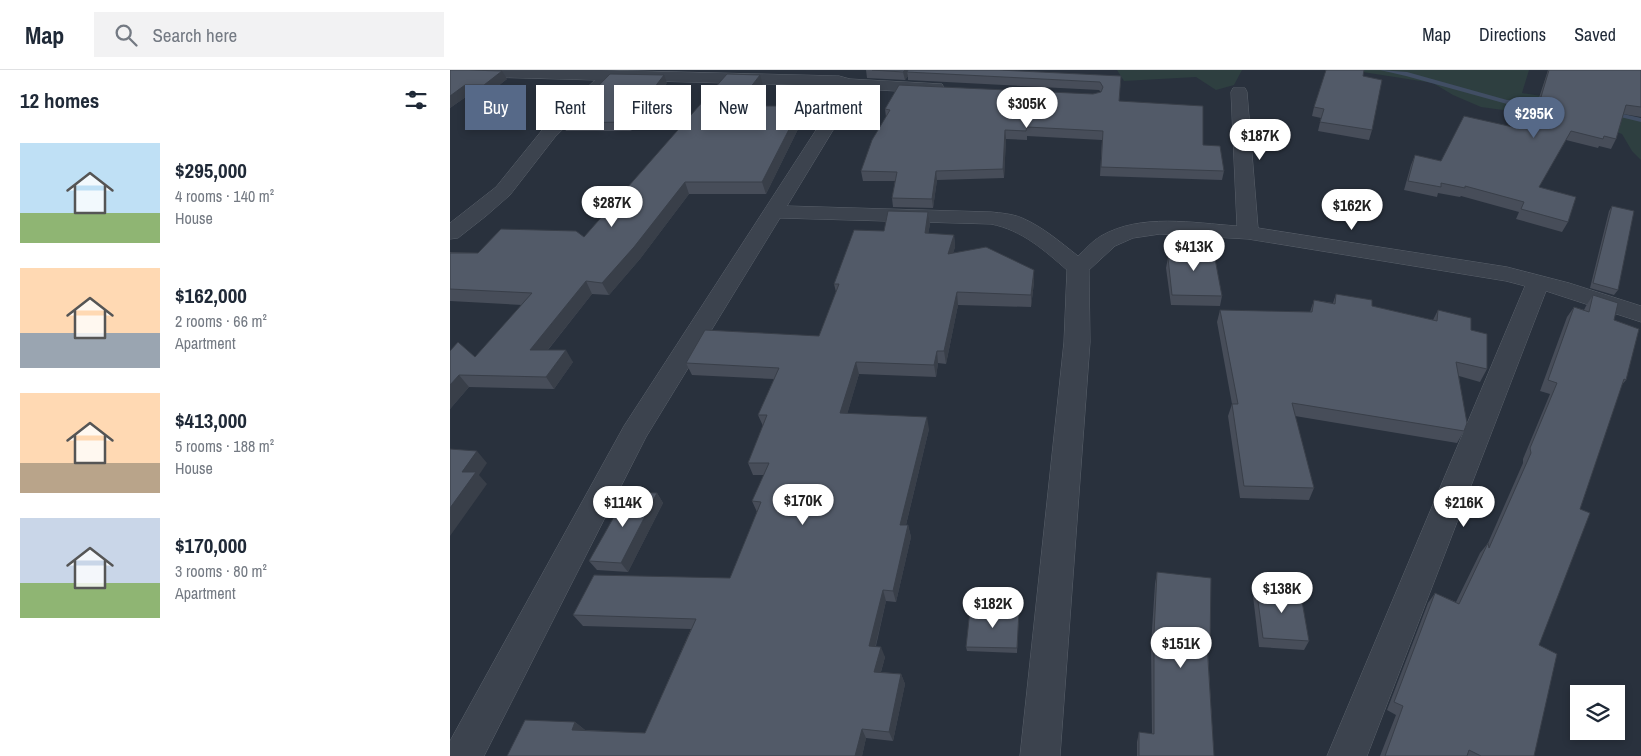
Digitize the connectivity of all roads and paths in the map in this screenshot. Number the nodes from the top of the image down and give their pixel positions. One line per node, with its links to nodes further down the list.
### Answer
1 (451, 72): 2 (street)
2 (609, 75): 3 (street); 7 (street)
3 (848, 84): 4 (street); 6 (street)
4 (956, 89)
5 (1239, 92): 8 (street)
6 (773, 212): 9 (street); 12 (street)
7 (450, 233)
8 (1248, 233): 9 (street); 10 (street)
9 (1078, 268): 13 (street)
10 (1538, 282): 11 (street); 14 (street)
11 (1641, 314)
12 (463, 756)
13 (1040, 756)
14 (1347, 756)

